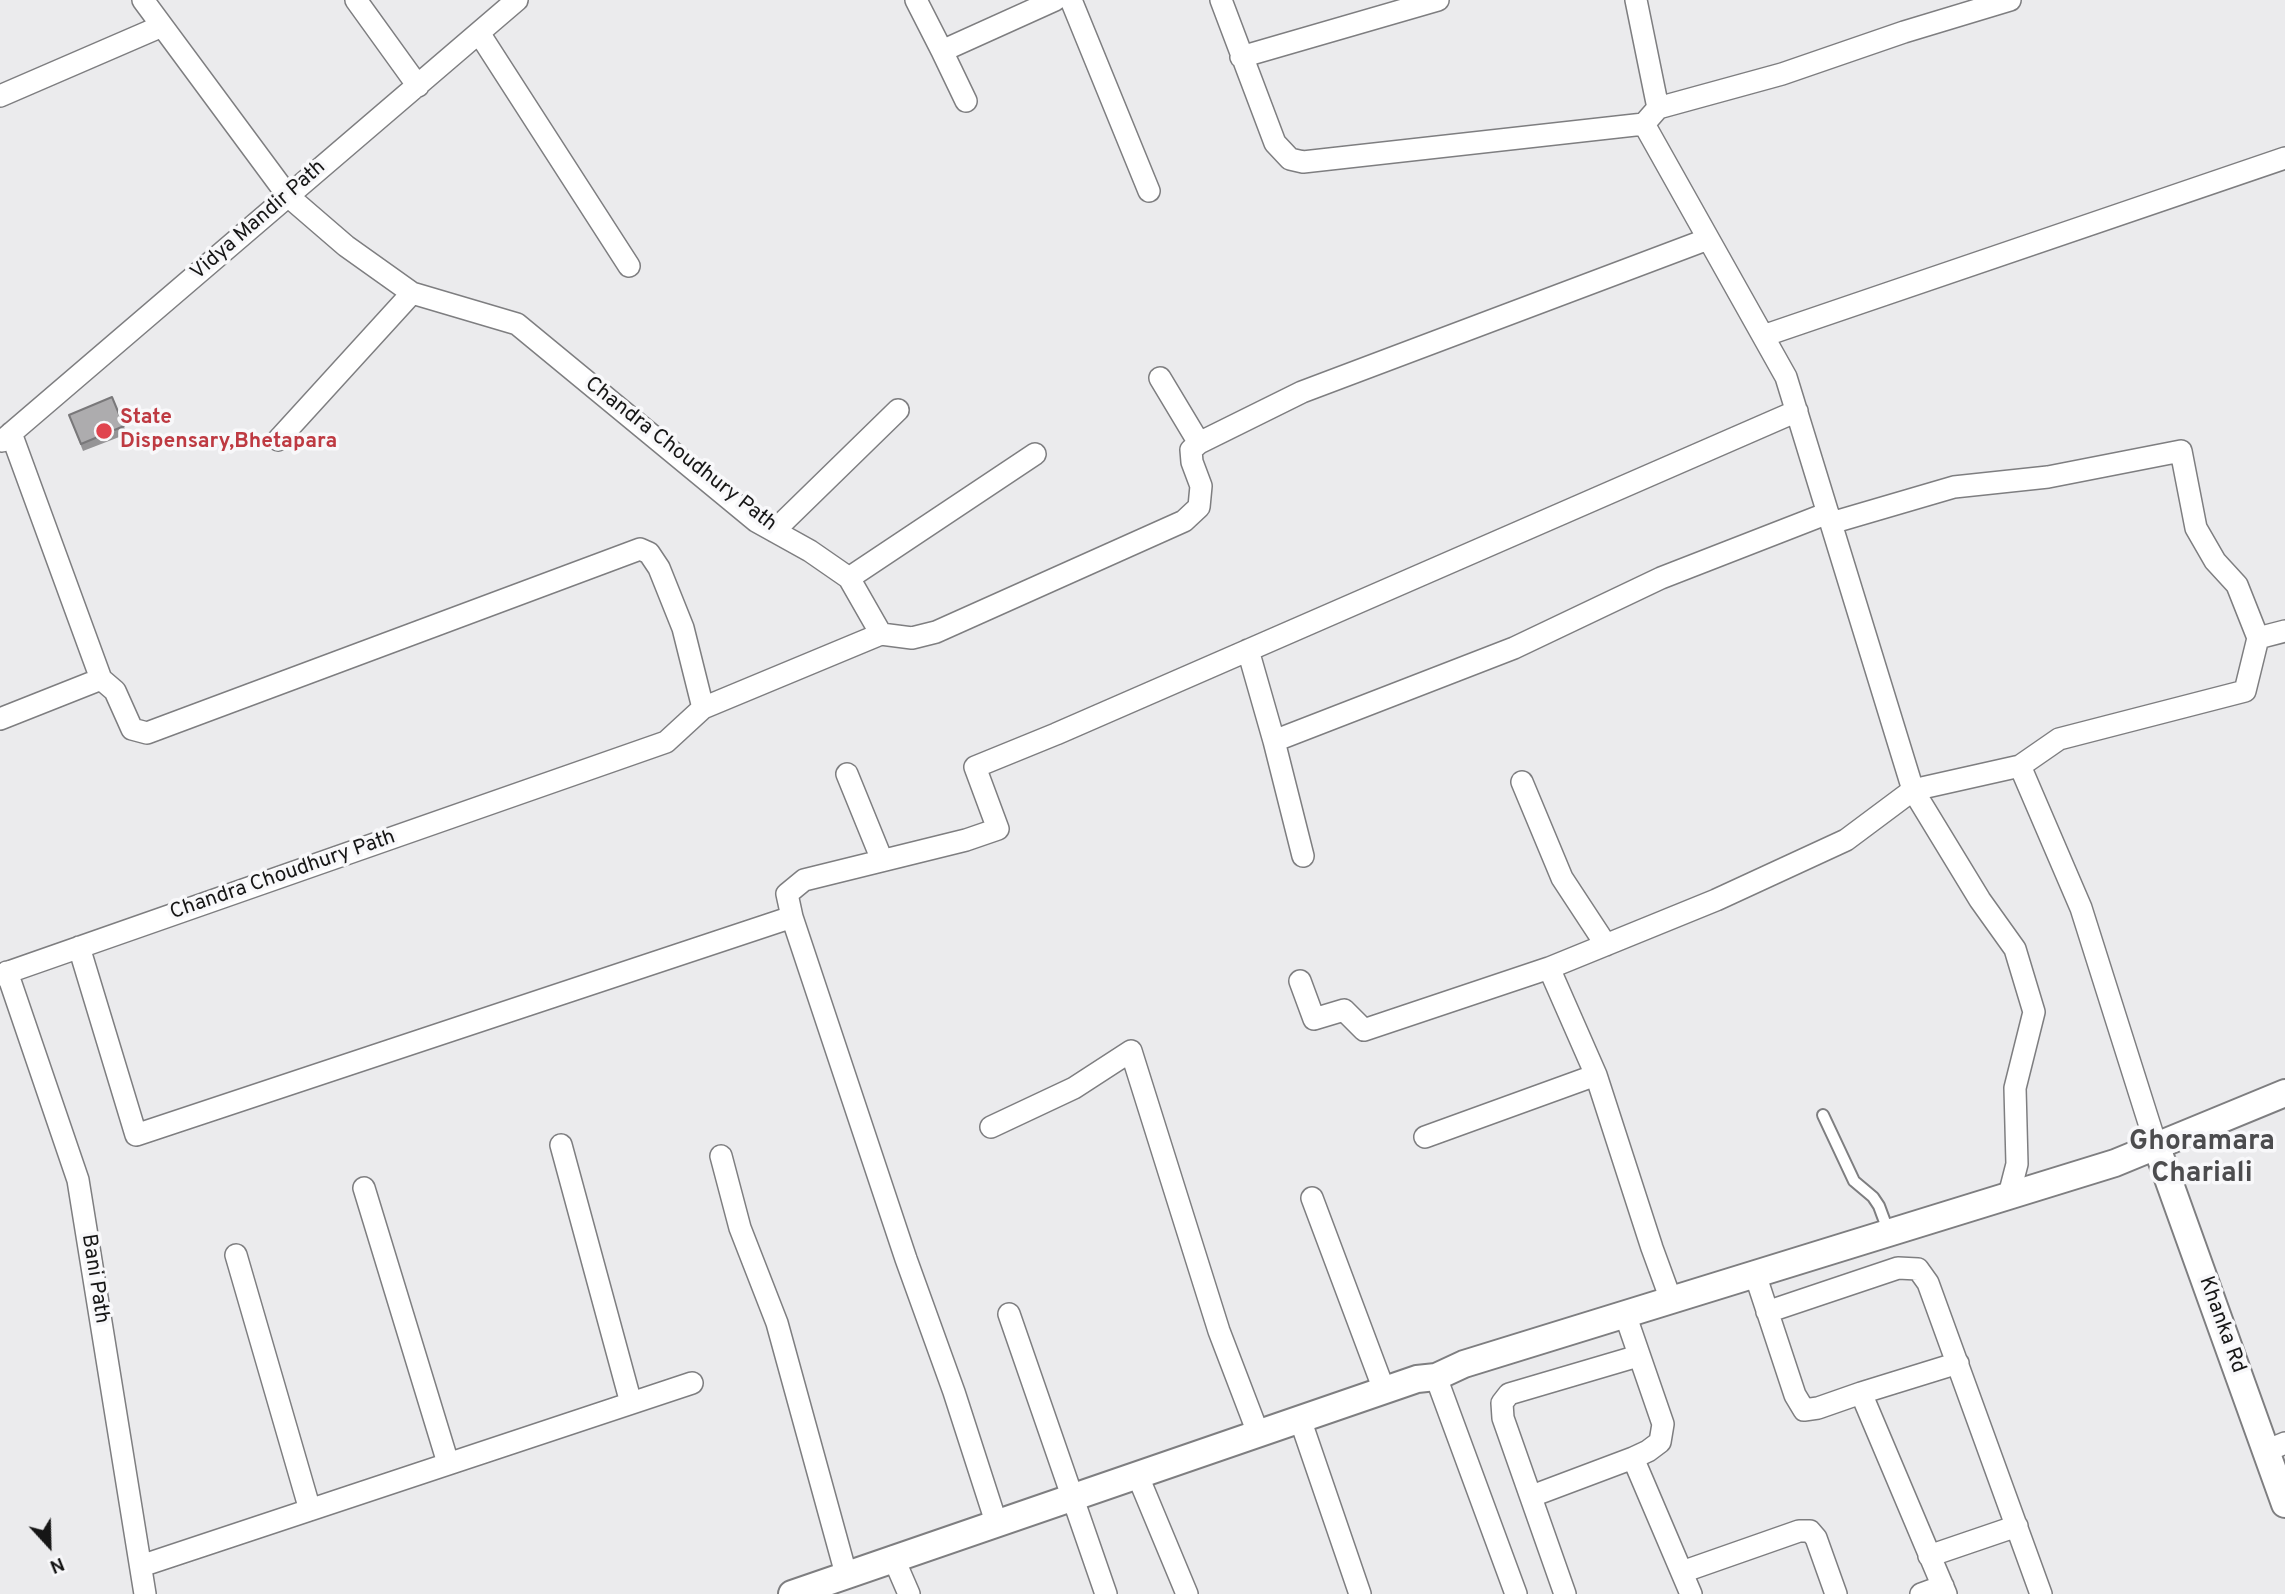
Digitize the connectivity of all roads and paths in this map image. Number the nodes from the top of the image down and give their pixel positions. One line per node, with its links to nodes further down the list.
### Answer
1 (143, 0): 11 (street, Chandra Choudhury Path)
2 (356, 0): 15 (street)
3 (517, 0): 12 (street, Vidya Mandir Path)
4 (916, 0): 13 (street)
5 (1055, 0): 13 (street)
6 (1072, 0): 20 (street)
7 (1221, 0): 14 (street)
8 (1438, 0): 14 (street)
9 (1636, 0): 18 (street)
10 (2010, 0): 18 (street)
11 (162, 26): 16 (street); 21 (street, Chandra Choudhury Path)
12 (480, 33): 15 (street, Vidya Mandir Path); 23 (street)
13 (942, 51): 17 (street)
14 (1241, 57): 18 (street)
15 (418, 86): 21 (street, Vidya Mandir Path)
16 (0, 96)
17 (966, 101)
18 (1651, 116): 22 (street)
19 (2285, 158): 25 (street)
20 (1149, 191)
21 (288, 196): 24 (street, Chandra Choudhury Path); 29 (street, Vidya Mandir Path)
22 (1708, 239): 25 (street); 31 (street)
23 (629, 266)
24 (412, 293): 30 (street); 34 (street, Chandra Choudhury Path)
25 (1763, 336): 28 (street)
26 (1160, 378): 31 (street)
27 (898, 410): 34 (street)
28 (1797, 411): 33 (street); 39 (street)
29 (6, 438): 40 (street)
30 (278, 440)
31 (1199, 443): 37 (street)
32 (1035, 454): 35 (street)
33 (1830, 518): 38 (street); 43 (street); 47 (street)
34 (774, 531): 35 (street, Chandra Choudhury Path)
35 (849, 579): 37 (street, Chandra Choudhury Path)
36 (2285, 631): 38 (street)
37 (881, 634): 41 (street, Chandra Choudhury Path)
38 (2258, 638): 44 (street)
39 (1248, 650): 43 (street); 49 (street)
40 (101, 679): 41 (street); 42 (street)
41 (703, 708): 52 (street, Chandra Choudhury Path)
42 (0, 719)
43 (1275, 741): 48 (street)
44 (2020, 766): 47 (street); 62 (street)
45 (847, 774): 49 (street)
46 (1522, 782): 51 (street)
47 (1913, 790): 51 (street); 65 (street)
48 (1303, 856)
49 (882, 860): 50 (street)
50 (792, 917): 52 (street); 91 (street)
51 (1606, 945): 53 (street)
52 (79, 947): 54 (street, Chandra Choudhury Path)
53 (1549, 968): 55 (street); 56 (street)
54 (4, 973): 95 (street, Bani Path)
55 (1300, 981)
56 (1596, 1075): 60 (street); 70 (street)
57 (2285, 1093): 62 (street)
58 (1824, 1115): 67 (lane)
59 (991, 1127): 82 (street)
60 (1425, 1137)
61 (561, 1145): 80 (street)
62 (2156, 1145): 65 (street); 83 (street, Khanka Rd)
63 (721, 1156): 97 (street)
64 (364, 1188): 85 (street)
65 (2009, 1195): 67 (street)
66 (1312, 1198): 78 (street)
67 (1889, 1233): 69 (street)
68 (236, 1255): 90 (street)
69 (1755, 1274): 70 (street); 71 (street)
70 (1671, 1300): 73 (street)
71 (1767, 1312): 75 (street); 79 (street)
72 (1009, 1314): 88 (street)
73 (1625, 1314): 74 (street); 76 (street)
74 (1638, 1356): 84 (street); 87 (street)
75 (1958, 1363): 79 (street); 92 (street)
76 (1436, 1377): 78 (street); 105 (street)
77 (692, 1383): 80 (street)
78 (1384, 1390): 81 (street)
79 (1861, 1393): 93 (street)
80 (631, 1403): 85 (street)
81 (1300, 1419): 82 (street); 104 (street)
82 (1258, 1433): 86 (street)
83 (2275, 1447): 89 (street, Khanka Rd)
84 (1633, 1458): 87 (street); 96 (street)
85 (449, 1464): 90 (street)
86 (1136, 1474): 88 (street); 103 (street)
87 (1532, 1496): 106 (street)
88 (1070, 1497): 91 (street); 102 (street)
89 (2285, 1504)
90 (310, 1510): 95 (street)
91 (996, 1522): 94 (street)
92 (2017, 1527): 93 (street); 110 (street)
93 (1929, 1556): 98 (street)
94 (893, 1557): 97 (street); 101 (street)
95 (141, 1566): 99 (street, Bani Path)
96 (1682, 1572): 107 (street); 108 (street)
97 (846, 1574): 100 (street)
98 (1945, 1590): 109 (street)
99 (145, 1594)
100 (792, 1594)
101 (909, 1594)
102 (1106, 1594)
103 (1187, 1594)
104 (1360, 1594)
105 (1516, 1594)
106 (1565, 1594)
107 (1691, 1594)
108 (1836, 1594)
109 (1921, 1594)
110 (2041, 1594)

